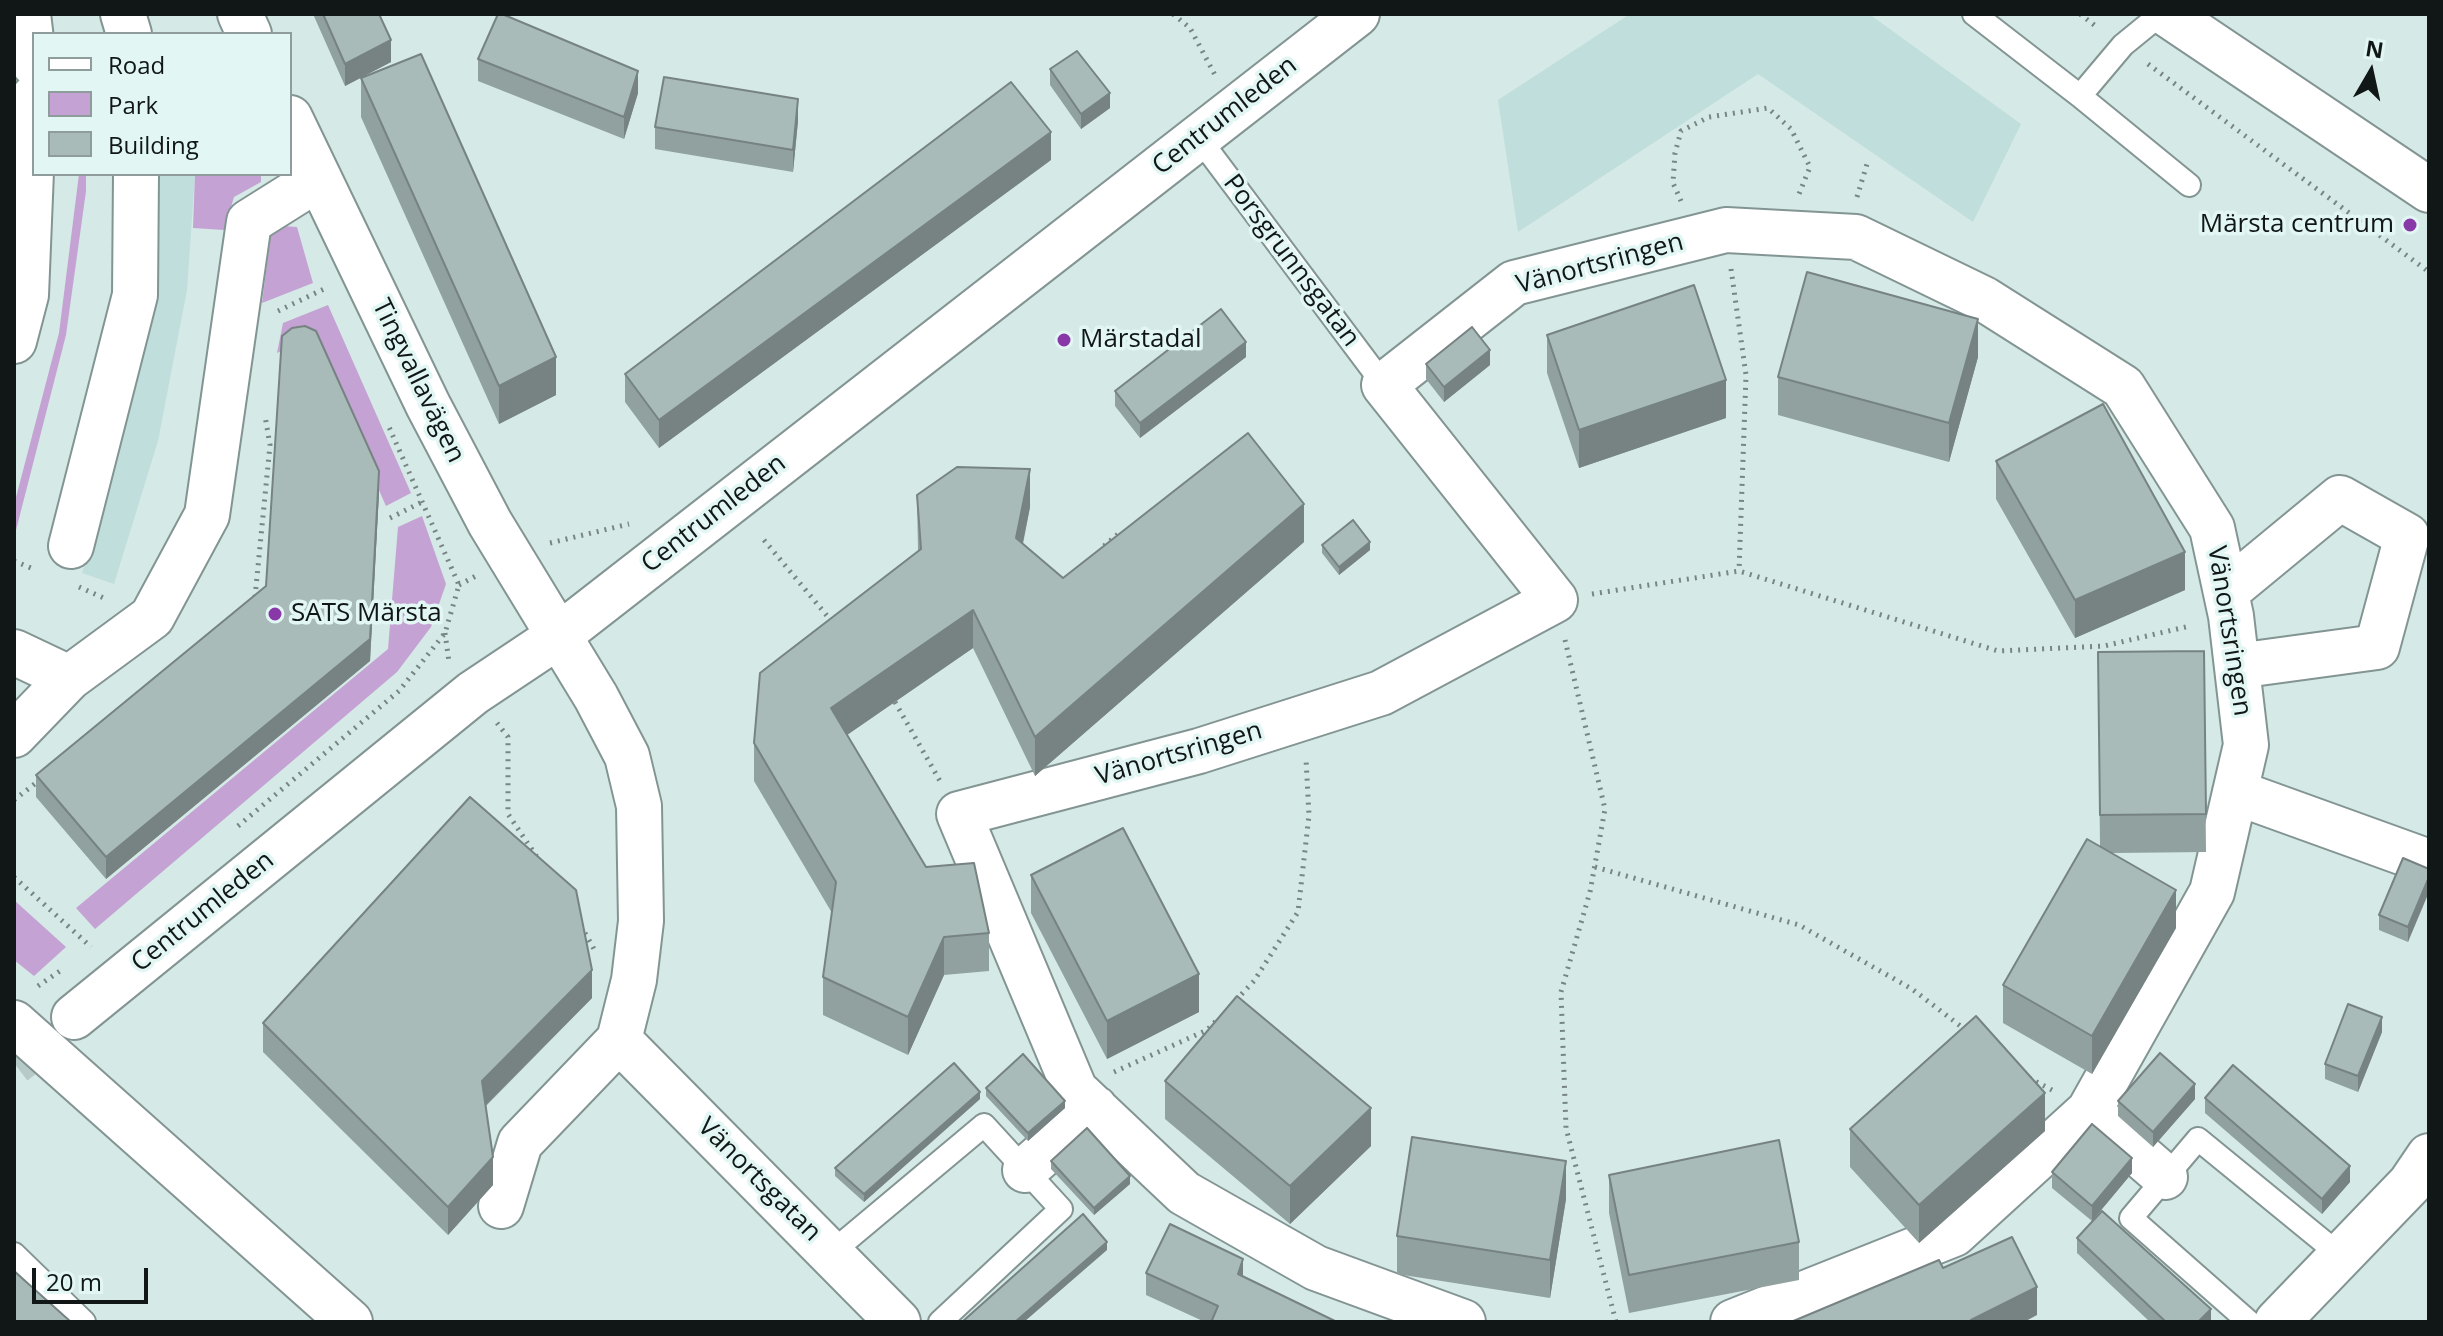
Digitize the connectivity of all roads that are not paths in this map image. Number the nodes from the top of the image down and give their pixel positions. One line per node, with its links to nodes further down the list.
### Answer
1 (28, 14): 5 (street)
2 (1357, 14): 8 (street, Centrumleden)
3 (1974, 14): 6 (lane)
4 (2164, 14): 6 (lane); 13 (street)
5 (32, 47)
6 (2080, 96): 12 (lane)
7 (292, 122): 11 (street, Tingvallavägen)
8 (1198, 137): 15 (lane, Porsgrunnsgatan); 18 (street, Centrumleden)
9 (32, 146): 14 (street)
10 (136, 176): 16 (street)
11 (319, 178): 18 (street, Tingvallavägen); 21 (street)
12 (2189, 185)
13 (2429, 190)
14 (14, 341)
15 (1384, 385): 17 (street, Vänortsringen); 28 (street, Vänortsringen)
16 (59, 567)
17 (2229, 604): 20 (street, Vänortsringen); 20 (street)
18 (557, 637): 25 (street, Centrumleden); 27 (street, Tingvallavägen)
19 (14, 652): 21 (street)
20 (2237, 666): 23 (street, Vänortsringen)
21 (69, 678): 22 (street)
22 (14, 735)
23 (2235, 792): 24 (street); 29 (street, Vänortsringen)
24 (2429, 862)
25 (74, 1017)
26 (14, 1023): 38 (street)
27 (619, 1040): 33 (street); 34 (street, Vänortsgatan)
28 (1085, 1099): 31 (street); 41 (street)
29 (2089, 1111): 32 (street); 42 (street, Vänortsringen)
30 (2429, 1156): 36 (street)
31 (1025, 1170): 34 (lane); 40 (lane)
32 (2165, 1177): 36 (lane); 43 (lane)
33 (501, 1206)
34 (831, 1253): 39 (street, Vänortsgatan)
35 (14, 1254): 37 (lane)
36 (2341, 1256): 44 (street)
37 (84, 1322)
38 (350, 1322)
39 (898, 1322)
40 (940, 1322)
41 (1463, 1322)
42 (1733, 1322)
43 (2249, 1322)
44 (2277, 1322)

